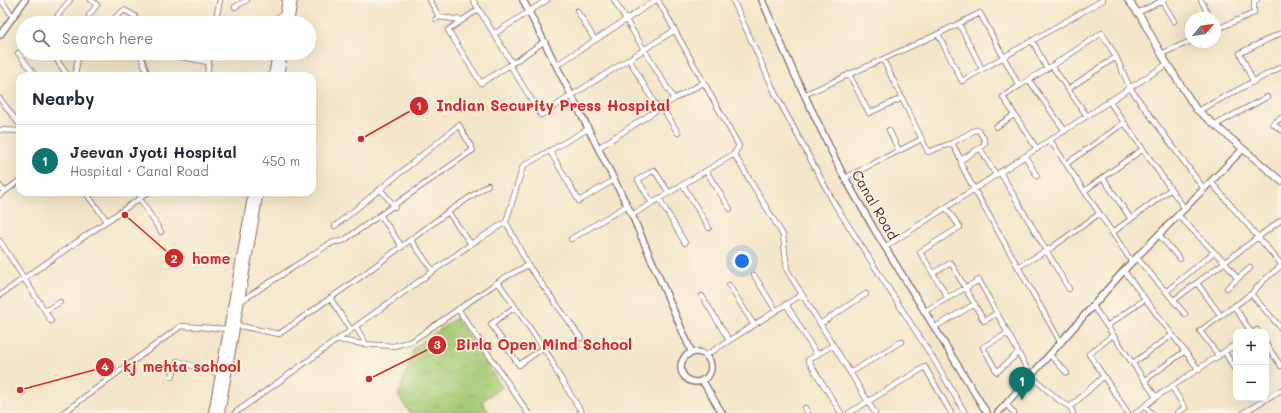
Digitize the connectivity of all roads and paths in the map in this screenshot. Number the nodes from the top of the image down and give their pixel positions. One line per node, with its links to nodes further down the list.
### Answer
1 (2, 0): 37 (street)
2 (24, 0): 37 (street)
3 (70, 0): 30 (street)
4 (91, 0): 29 (street)
5 (247, 0): 22 (street)
6 (287, 0): 28 (highway)
7 (293, 0): 36 (highway)
8 (430, 0): 38 (street)
9 (473, 0): 23 (street)
10 (523, 0): 24 (street)
11 (547, 0): 24 (street)
12 (614, 0): 39 (street)
13 (657, 0): 39 (street); 43 (street)
14 (733, 0): 287 (street)
15 (762, 0): 87 (street, Canal Road)
16 (1103, 0): 49 (street)
17 (1128, 0): 26 (main road)
18 (1162, 0): 26 (street); 40 (street)
19 (1201, 0): 27 (street)
20 (1257, 0): 42 (street)
21 (219, 1): 33 (street)
22 (235, 7)
23 (479, 9): 38 (street); 45 (street)
24 (529, 11): 45 (street); 50 (street)
25 (577, 11): 48 (street)
26 (1137, 12): 53 (main road)
27 (1207, 12)
28 (285, 13): 34 (street); 35 (highway)
29 (89, 15)
30 (58, 16)
31 (117, 16): 32 (street)
32 (135, 16)
33 (217, 16)
34 (280, 16)
35 (284, 16)
36 (290, 16)
37 (13, 17): 47 (street)
38 (462, 20): 66 (street)
39 (627, 20): 48 (street); 52 (street)
40 (1174, 21)
41 (959, 24): 46 (street); 54 (street); 71 (street)
42 (1221, 27)
43 (675, 30): 52 (street); 83 (street)
44 (1281, 33): 82 (street)
45 (494, 34): 66 (street)
46 (938, 34): 57 (street); 71 (street)
47 (0, 35)
48 (595, 40): 67 (street)
49 (1032, 40): 54 (street); 72 (street)
50 (545, 41): 66 (street); 67 (street)
51 (1185, 44): 53 (street)
52 (644, 50): 56 (street); 92 (street)
53 (1161, 54): 68 (main road)
54 (1003, 56): 71 (street); 84 (street)
55 (1116, 57): 69 (street); 85 (street); 86 (street)
56 (630, 59): 88 (street); 94 (street)
57 (883, 59): 80 (street); 90 (street)
58 (23, 60): 73 (street)
59 (57, 60): 74 (street)
60 (78, 60): 75 (street)
61 (142, 60): 76 (street)
62 (197, 60): 65 (street)
63 (276, 60): 78 (highway)
64 (282, 60): 79 (highway)
65 (208, 62): 77 (street)
66 (511, 64): 88 (street)
67 (557, 64): 88 (street)
68 (1167, 64): 85 (street); 95 (main road)
69 (1053, 65): 72 (street); 86 (street)
70 (1281, 67): 82 (street)
71 (982, 69)
72 (1047, 69): 81 (street)
73 (33, 72)
74 (65, 72)
75 (76, 72)
76 (147, 72)
77 (207, 72)
78 (274, 72)
79 (280, 72)
80 (850, 74): 87 (street); 90 (street)
81 (1028, 80): 84 (street); 108 (street)
82 (1254, 81): 95 (street)
83 (703, 83): 92 (street); 120 (street)
84 (1019, 86): 96 (street)
85 (1130, 88): 93 (street); 138 (street)
86 (1068, 89): 97 (street)
87 (804, 95): 127 (street, Canal Road)
88 (572, 96): 103 (street)
89 (1267, 97): 101 (street)
90 (902, 98): 110 (street)
91 (0, 99): 99 (street)
92 (674, 99): 94 (street)
93 (1109, 102): 97 (street); 100 (street)
94 (660, 108): 109 (street); 113 (street)
95 (1198, 111): 101 (main road)
96 (1014, 115): 102 (street); 115 (street)
97 (1087, 116): 108 (street)
98 (1281, 118): 106 (street)
99 (16, 120)
100 (1124, 123): 116 (street); 123 (street)
101 (1215, 125): 117 (main road)
102 (996, 127)
103 (588, 128): 113 (street); 118 (street)
104 (16, 130): 107 (street)
105 (889, 130): 119 (street)
106 (1281, 130)
107 (1, 131)
108 (1065, 131): 111 (street)
109 (678, 133)
110 (922, 139): 112 (street); 119 (street)
111 (1050, 140): 115 (street); 123 (street)
112 (952, 143): 114 (street); 122 (street)
113 (598, 148): 129 (street)
114 (980, 148): 122 (street); 125 (street)
115 (1036, 149): 121 (street)
116 (1143, 149): 128 (street); 139 (street)
117 (1243, 149): 130 (main road); 131 (street)
118 (550, 150): 129 (street); 164 (street)
119 (899, 150): 127 (street)
120 (734, 154): 124 (street); 204 (street)
121 (1025, 156): 125 (street); 126 (street)
122 (961, 160): 137 (street)
123 (1066, 164): 140 (street)
124 (706, 171): 134 (street); 155 (street)
125 (998, 174): 137 (street); 178 (street)
126 (1037, 176)
127 (845, 178): 177 (street, Canal Road)
128 (1103, 178): 140 (street); 161 (street)
129 (614, 180): 151 (street)
130 (1281, 181)
131 (1211, 182): 138 (street); 170 (street)
132 (16, 183): 141 (street)
133 (488, 185): 156 (street)
134 (683, 185): 142 (street); 166 (street)
135 (0, 186): 141 (street)
136 (380, 189): 152 (street); 152 (street); 165 (street)
137 (974, 189): 153 (street); 186 (street)
138 (1204, 189): 154 (street)
139 (1171, 190): 154 (street); 161 (street)
140 (1084, 191): 157 (street)
141 (4, 192): 143 (street)
142 (669, 193): 148 (street); 150 (street)
143 (0, 195)
144 (88, 196): 163 (street)
145 (144, 196): 149 (street)
146 (252, 196): 228 (highway)
147 (258, 196): 211 (highway)
148 (659, 198): 150 (street); 174 (street)
149 (140, 199): 163 (street); 167 (street)
150 (652, 202): 158 (street)
151 (628, 205): 158 (street); 171 (street)
152 (395, 206): 160 (street)
153 (946, 208): 177 (street); 190 (street)
154 (1185, 208): 159 (street)
155 (730, 209)
156 (448, 212): 172 (street); 175 (street)
157 (1099, 214): 168 (street); 178 (street)
158 (632, 215): 249 (street)
159 (1178, 215): 169 (street); 179 (street)
160 (381, 216): 176 (street); 211 (street)
161 (1131, 219): 168 (street)
162 (1281, 220): 170 (street)
163 (107, 221): 192 (street)
164 (506, 222): 175 (street); 184 (street)
165 (335, 226)
166 (709, 228)
167 (161, 232)
168 (1112, 233): 182 (street)
169 (1159, 235): 180 (street); 181 (street)
170 (1258, 238): 183 (street); 185 (street)
171 (571, 239)
172 (411, 240): 176 (street); 188 (street)
173 (0, 241): 192 (street)
174 (685, 243)
175 (471, 244): 188 (street)
176 (402, 247): 206 (street)
177 (885, 247): 220 (street, Canal Road)
178 (1046, 251): 186 (street); 199 (street)
179 (1214, 252): 183 (street); 200 (street)
180 (1137, 258): 182 (street); 200 (street)
181 (1180, 259)
182 (1132, 262): 189 (street)
183 (1225, 262): 193 (street); 195 (street)
184 (528, 265): 194 (street); 237 (street)
185 (1281, 265): 202 (street)
186 (1018, 267): 241 (street)
187 (1250, 268): 193 (street)
188 (432, 271): 229 (street)
189 (1124, 271): 208 (street); 214 (street)
190 (933, 273): 197 (street); 207 (street)
191 (754, 275): 219 (street)
192 (24, 278): 203 (street); 218 (street)
193 (1237, 278): 198 (street)
194 (498, 282): 216 (street); 217 (street)
195 (1197, 283): 209 (street); 223 (street)
196 (729, 285): 226 (street)
197 (965, 288): 207 (street); 213 (street); 221 (street)
198 (1227, 288)
199 (1069, 289)
200 (1167, 292): 209 (street)
201 (866, 294): 225 (street)
202 (1251, 294): 215 (street); 231 (street)
203 (0, 295)
204 (801, 295): 212 (street); 225 (street)
205 (702, 296): 239 (street)
206 (330, 298): 228 (street); 233 (street)
207 (948, 298): 220 (street)
208 (1145, 299): 227 (street); 236 (street)
209 (1174, 300): 222 (street)
210 (60, 302): 218 (street)
211 (239, 302): 228 (highway)
212 (786, 304): 219 (street); 251 (street)
213 (974, 304): 221 (street); 230 (street)
214 (1094, 306): 227 (street); 241 (street)
215 (1234, 306): 223 (street); 232 (street)
216 (515, 307): 245 (street); 245 (street)
217 (458, 309): 242 (street); 279 (street)
218 (45, 311): 224 (street)
219 (776, 311): 226 (street)
220 (925, 311): 230 (street, Canal Road)
221 (997, 313): 234 (street)
222 (1185, 314)
223 (1221, 316): 254 (street)
224 (50, 321)
225 (820, 324): 243 (street)
226 (754, 325): 239 (street)
227 (1107, 326): 235 (street)
228 (232, 327): 261 (highway); 275 (street); 277 (highway)
229 (356, 327): 233 (street); 242 (street)
230 (935, 327): 288 (street, Canal Road)
231 (1281, 328)
232 (1251, 329)
233 (351, 330): 238 (street)
234 (1008, 333): 250 (street); 250 (street)
235 (1114, 335): 255 (street); 263 (street)
236 (1172, 335): 247 (street); 255 (street)
237 (581, 338)
238 (339, 340): 242 (street); 278 (street)
239 (729, 340): 253 (street)
240 (902, 341): 259 (street)
241 (1061, 343): 252 (street)
242 (366, 344)
243 (833, 345): 251 (street); 259 (street)
244 (1233, 346): 248 (street)
245 (543, 348): 280 (street)
246 (1269, 348): 256 (street)
247 (1185, 351): 258 (street); 266 (street)
248 (1225, 352): 254 (street); 257 (street)
249 (692, 353): 253 (street); 265 (street)
250 (1018, 353): 262 (street)
251 (817, 355): 283 (street)
252 (1050, 355): 260 (street); 262 (street)
253 (705, 356): 265 (street)
254 (1219, 356): 258 (street)
255 (1133, 363): 266 (street)
256 (1281, 366)
257 (1233, 367)
258 (1199, 370): 267 (street)
259 (850, 373): 270 (street)
260 (1067, 373)
261 (220, 374): 264 (street); 276 (highway)
262 (1031, 376): 271 (street); 273 (street)
263 (1104, 376): 273 (street); 292 (street)
264 (172, 377)
265 (702, 380): 281 (street)
266 (1145, 380): 269 (street)
267 (1172, 387): 269 (street); 295 (street)
268 (1281, 390): 296 (street)
269 (1156, 397): 272 (street)
270 (867, 402): 284 (street); 285 (street); 286 (street)
271 (1006, 404): 289 (street); 290 (street)
272 (1145, 406): 293 (street); 294 (street)
273 (1070, 407): 291 (street)
274 (805, 408): 282 (street)
275 (63, 413)
276 (214, 413)
277 (220, 413)
278 (235, 413)
279 (528, 413)
280 (582, 413)
281 (722, 413)
282 (808, 413)
283 (841, 413)
284 (849, 413)
285 (875, 413)
286 (951, 413)
287 (965, 413)
288 (986, 413)
289 (998, 413)
290 (1014, 413)
291 (1073, 413)
292 (1128, 413)
293 (1136, 413)
294 (1151, 413)
295 (1177, 413)
296 (1243, 413)

